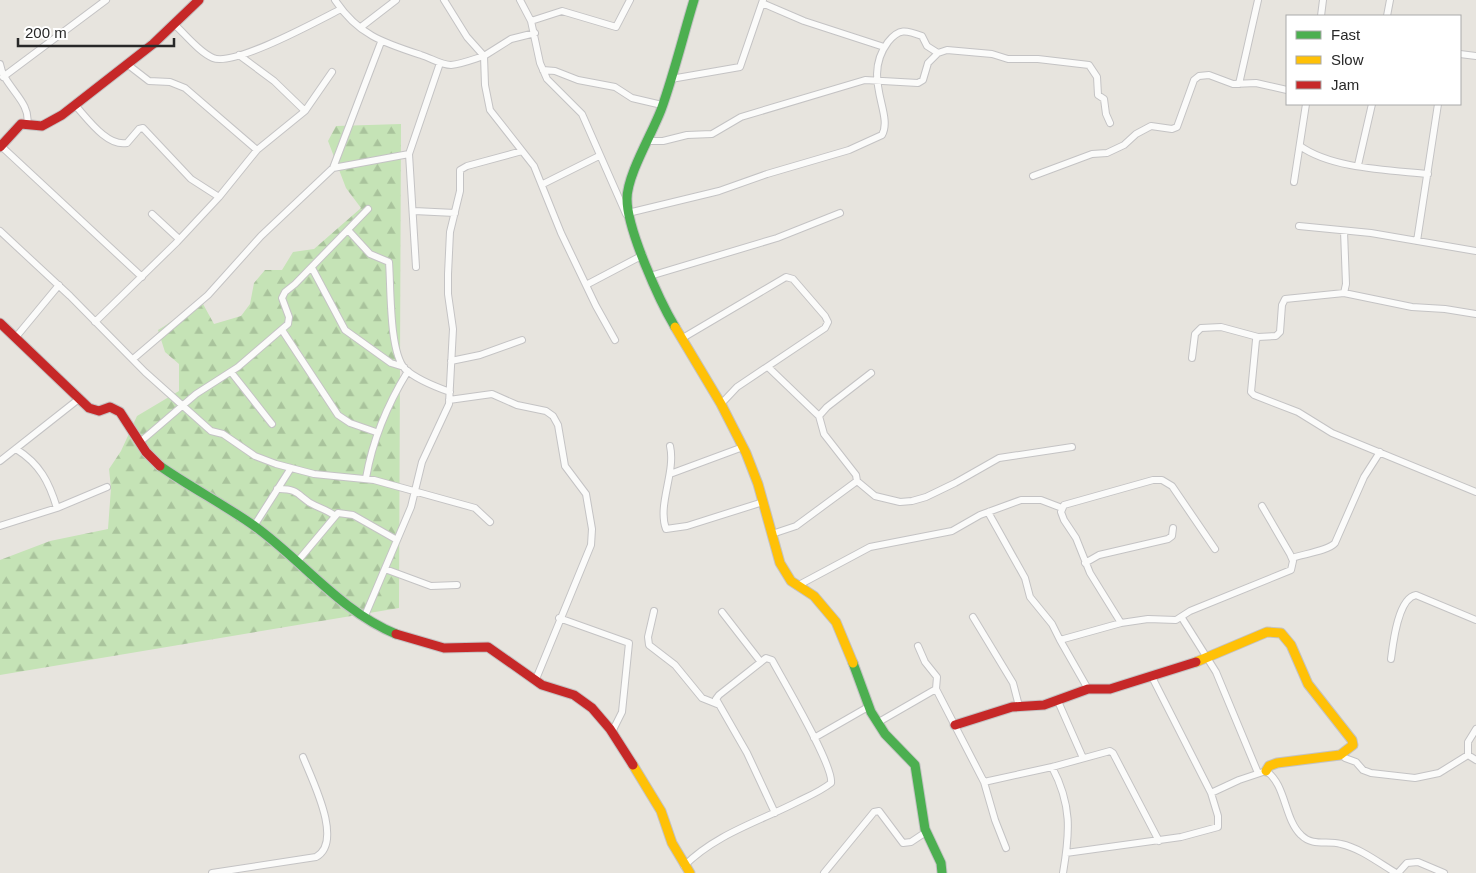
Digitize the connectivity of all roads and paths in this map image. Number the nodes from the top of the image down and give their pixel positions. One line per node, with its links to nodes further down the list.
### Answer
1 (106, 0): 32 (street)
2 (199, 0): 17 (street)
3 (335, 0): 13 (street)
4 (396, 0): 18 (street)
5 (444, 0): 25 (street)
6 (520, 0): 16 (street)
7 (630, 0): 16 (street)
8 (694, 0): 33 (street)
9 (1258, 0): 35 (street)
10 (1323, 0): 14 (street)
11 (1390, 0): 15 (street)
12 (762, 2): 21 (street); 33 (street)
13 (341, 9): 18 (street); 24 (street)
14 (1321, 15)
15 (1387, 15)
16 (532, 21): 19 (street)
17 (175, 25): 24 (street); 29 (street)
18 (361, 27): 20 (street)
19 (535, 33): 25 (street); 30 (street)
20 (381, 42): 27 (street); 53 (street)
21 (884, 47): 22 (street); 34 (street)
22 (938, 53): 34 (street); 44 (street)
23 (1461, 54): 26 (street)
24 (239, 55): 42 (street)
25 (484, 56): 27 (street); 49 (street)
26 (1476, 56)
27 (440, 63): 50 (street)
28 (0, 64): 32 (street)
29 (127, 64): 37 (street); 48 (street)
30 (543, 70): 41 (street); 51 (street)
31 (332, 72): 42 (street)
32 (3, 77): 43 (street)
33 (671, 79): 41 (street)
34 (876, 80): 45 (street); 64 (street)
35 (1238, 84): 36 (street); 55 (street)
36 (1286, 90)
37 (76, 105): 43 (street); 58 (street)
38 (1306, 105): 46 (street)
39 (1372, 105): 52 (street)
40 (1438, 105): 54 (street)
41 (662, 106): 45 (street)
42 (305, 111): 48 (street)
43 (27, 124): 47 (street)
44 (1110, 124)
45 (648, 141): 64 (street)
46 (1300, 146): 52 (street); 56 (street)
47 (0, 147): 76 (street)
48 (257, 150): 58 (street)
49 (522, 151): 57 (street); 61 (street)
50 (409, 154): 53 (street); 60 (street)
51 (599, 156): 57 (street); 64 (street)
52 (1358, 165): 54 (street)
53 (333, 168): 90 (street)
54 (1428, 174): 70 (street)
55 (1033, 176)
56 (1294, 182)
57 (543, 184): 77 (street)
58 (219, 197): 69 (street)
59 (368, 209): 66 (street)
60 (414, 211): 61 (street); 73 (street)
61 (455, 213): 91 (street)
62 (840, 213): 75 (street)
63 (152, 214): 69 (street)
64 (628, 216): 72 (street)
65 (1299, 226): 68 (street)
66 (348, 230): 74 (street); 93 (street)
67 (0, 231): 78 (street)
68 (1344, 231): 70 (street); 79 (street)
69 (180, 239): 76 (street)
70 (1417, 241): 71 (street)
71 (1476, 251)
72 (642, 255): 75 (street); 77 (street)
73 (416, 267)
74 (312, 268): 83 (street); 93 (street)
75 (650, 276): 86 (street)
76 (142, 277): 81 (street)
77 (586, 285): 88 (street)
78 (59, 286): 81 (street); 84 (street)
79 (1344, 293): 80 (street); 85 (street)
80 (1476, 314)
81 (96, 322): 90 (street)
82 (0, 323): 84 (street)
83 (282, 330): 94 (street); 102 (street)
84 (16, 337): 97 (street)
85 (1258, 337): 89 (street); 108 (street)
86 (681, 338): 92 (street); 98 (street)
87 (522, 340): 91 (street)
88 (616, 340)
89 (1192, 358)
90 (133, 359): 99 (street)
91 (451, 361): 96 (street)
92 (768, 367): 98 (street); 100 (street)
93 (406, 369): 96 (street); 102 (street)
94 (231, 372): 99 (street); 101 (street)
95 (871, 373): 100 (street)
96 (450, 396): 116 (street); 141 (street)
97 (80, 398): 103 (street); 107 (street)
98 (721, 404): 105 (street)
99 (182, 406): 103 (street); 110 (street)
100 (820, 416): 113 (street)
101 (272, 424)
102 (376, 432): 112 (street)
103 (140, 442): 126 (street)
104 (670, 446): 111 (street)
105 (743, 447): 111 (street); 118 (street)
106 (1072, 447): 113 (street)
107 (16, 449): 109 (street); 120 (street)
108 (1380, 452): 117 (street); 131 (street)
109 (0, 461)
110 (291, 468): 112 (street); 115 (street)
111 (670, 474): 118 (street)
112 (366, 478): 116 (street)
113 (857, 481): 128 (street)
114 (107, 487): 120 (street)
115 (277, 489): 123 (street); 126 (street)
116 (416, 492): 124 (street); 129 (street)
117 (1476, 492)
118 (763, 502): 128 (street)
119 (1262, 506): 131 (street)
120 (57, 508): 125 (street)
121 (1062, 508): 122 (street); 130 (street); 133 (street)
122 (988, 512): 136 (street); 145 (street)
123 (334, 515): 129 (street); 132 (street)
124 (490, 522)
125 (0, 526)
126 (254, 526): 132 (street)
127 (1173, 528): 133 (street)
128 (772, 534): 136 (street)
129 (396, 540): 134 (street)
130 (1214, 549)
131 (1292, 558): 142 (street)
132 (297, 562): 140 (street)
133 (1085, 563): 144 (street)
134 (385, 569): 135 (street); 140 (street)
135 (457, 585)
136 (796, 586): 157 (street)
137 (654, 611): 155 (street)
138 (722, 612): 149 (street)
139 (973, 617): 156 (street)
140 (364, 618): 151 (street)
141 (559, 618): 151 (street); 161 (street)
142 (1182, 618): 144 (street); 147 (street)
143 (1476, 620): 148 (street)
144 (1121, 623): 145 (street)
145 (1060, 640): 153 (street)
146 (918, 646): 152 (street)
147 (1207, 658): 150 (street); 169 (street); 169 (street)
148 (1391, 659)
149 (760, 661): 155 (street); 162 (street)
150 (1152, 677): 153 (street); 171 (street)
151 (536, 679): 161 (street)
152 (936, 689): 158 (street); 159 (street)
153 (1088, 689): 154 (street)
154 (1057, 699): 156 (street); 165 (street)
155 (717, 704): 172 (street)
156 (1019, 706): 159 (street)
157 (868, 707): 158 (street); 162 (street)
158 (877, 723): 173 (street)
159 (954, 725): 170 (street)
160 (1476, 729): 163 (street)
161 (612, 732): 177 (street)
162 (814, 738): 172 (street)
163 (1468, 755): 166 (street); 167 (street)
164 (303, 757): 178 (street)
165 (1083, 758): 168 (street); 174 (street)
166 (1345, 758)
167 (1476, 760)
168 (1052, 767): 170 (street); 176 (street)
169 (1262, 772): 171 (street); 182 (street)
170 (984, 782): 175 (street)
171 (1211, 793): 174 (street)
172 (776, 813): 177 (street)
173 (926, 832): 179 (street); 180 (street)
174 (1159, 841): 176 (street)
175 (1006, 848)
176 (1066, 853): 181 (street)
177 (687, 869)
178 (212, 873)
179 (824, 873)
180 (942, 873)
181 (1063, 873)
182 (1397, 873): 183 (street)
183 (1444, 873)

